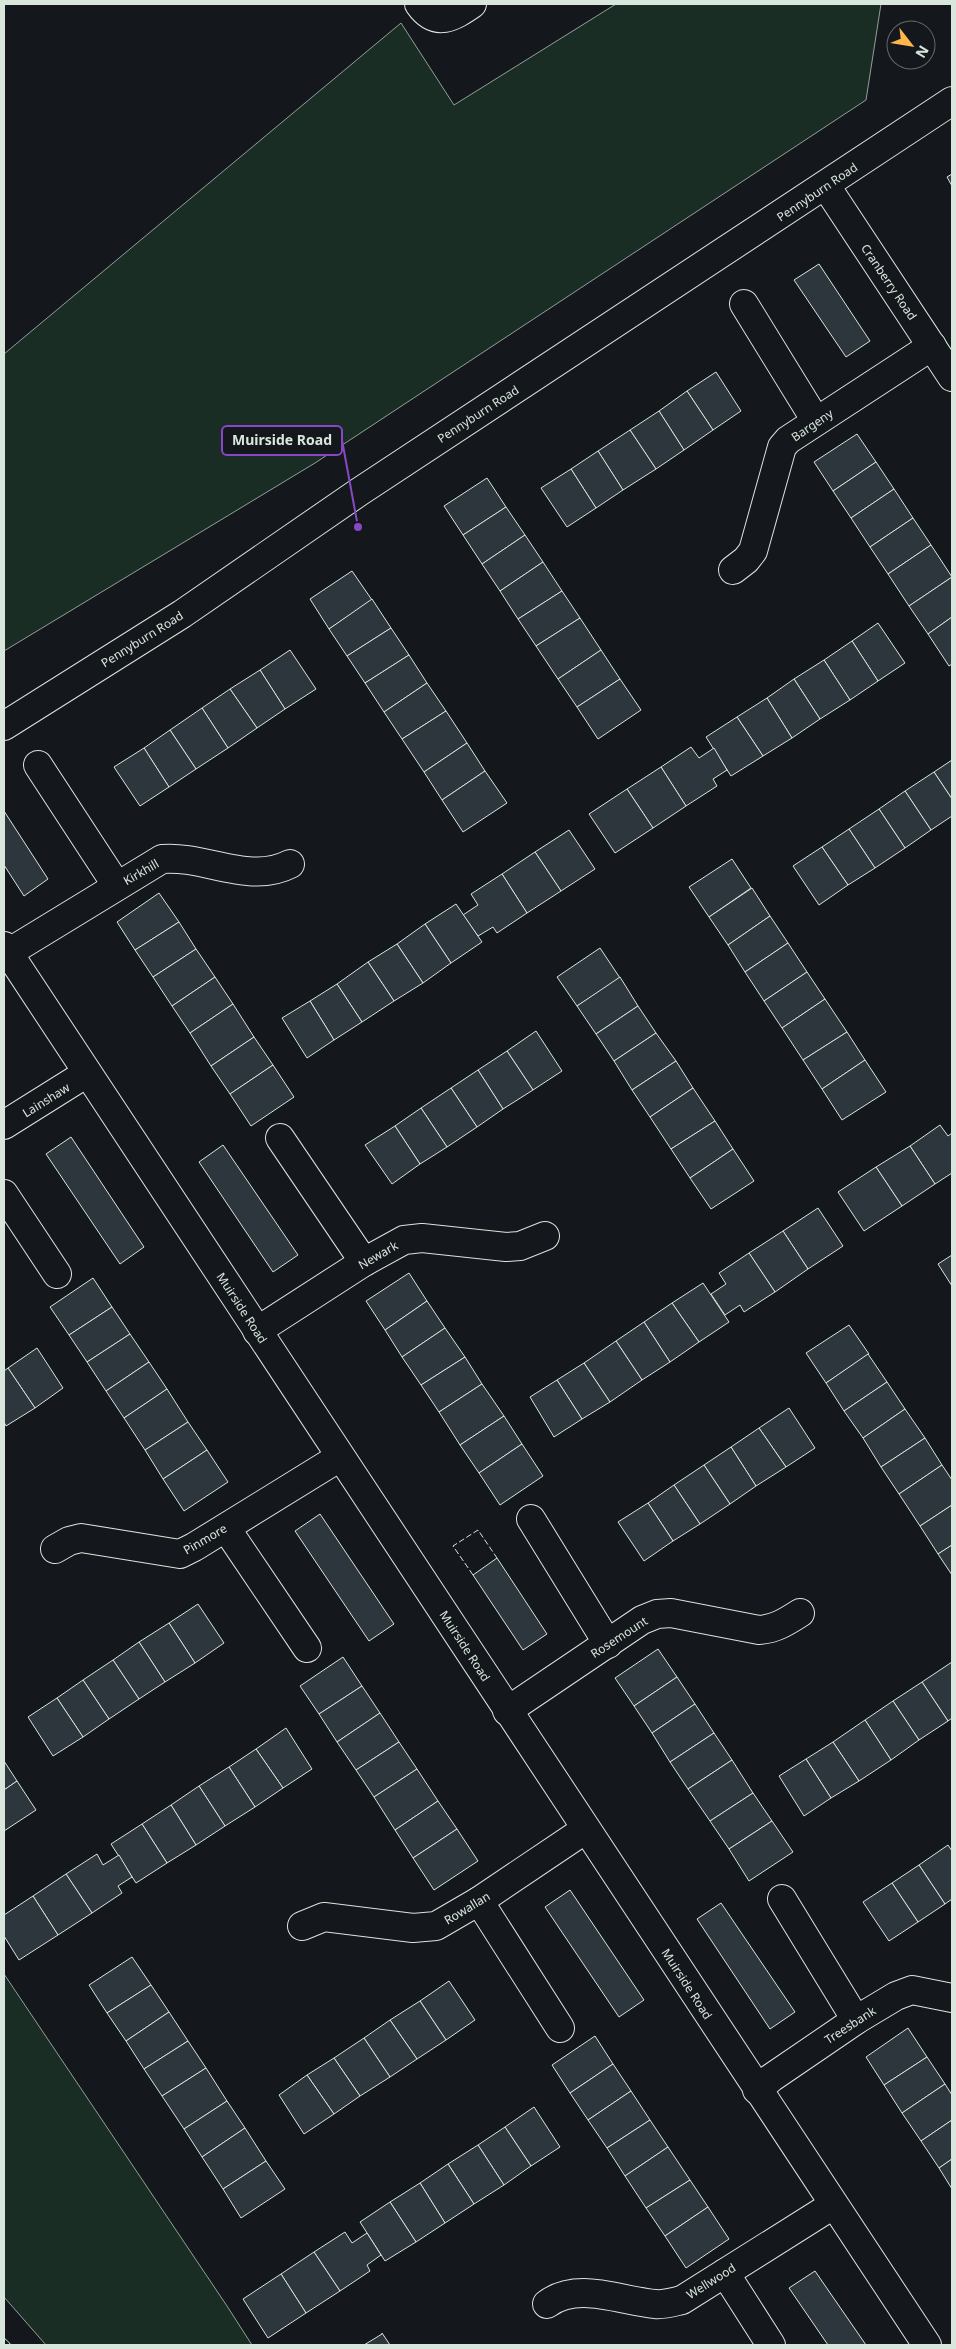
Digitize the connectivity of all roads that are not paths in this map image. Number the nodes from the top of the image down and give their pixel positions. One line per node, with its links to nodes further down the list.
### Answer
1 (419, 4): 2 (street)
2 (472, 4)
3 (952, 101): 4 (street, Pennyburn Road)
4 (826, 186): 6 (street, Cranberry Road); 10 (street, Pennyburn Road)
5 (744, 304): 8 (street)
6 (932, 346): 7 (street, Cranberry Road); 8 (street, Bargeny)
7 (952, 377)
8 (816, 421): 9 (street, Bargeny)
9 (733, 570)
10 (4, 726)
11 (38, 765): 13 (street)
12 (290, 864): 13 (street, Kirkhill)
13 (117, 886): 14 (street, Kirkhill)
14 (6, 949): 15 (street, Muirside Road)
15 (87, 1074): 16 (street, Lainshaw); 22 (street, Muirside Road)
16 (4, 1125)
17 (280, 1138): 20 (street)
18 (4, 1194): 21 (street)
19 (545, 1236): 20 (street, Newark)
20 (364, 1262): 22 (street, Newark)
21 (57, 1274)
22 (257, 1331): 23 (street, Muirside Road)
23 (340, 1457): 25 (street, Pinmore); 30 (street, Muirside Road)
24 (531, 1519): 28 (street)
25 (226, 1528): 26 (street, Pinmore); 29 (street)
26 (56, 1549)
27 (800, 1613): 28 (street, Rosemount)
28 (608, 1644): 30 (street, Rosemount)
29 (307, 1648)
30 (507, 1711): 31 (street, Muirside Road)
31 (586, 1829): 33 (street, Rowallan); 38 (street, Muirside Road)
32 (782, 1899): 36 (street)
33 (479, 1902): 34 (street, Rowallan); 37 (street)
34 (302, 1926)
35 (952, 1998): 36 (street, Treesbank)
36 (856, 2020): 38 (street, Treesbank)
37 (560, 2028)
38 (757, 2090): 39 (street, Muirside Road)
39 (833, 2205): 40 (street, Wellwood); 43 (street, Muirside Road)
40 (724, 2273): 41 (street, Wellwood); 42 (street)
41 (547, 2304)
42 (771, 2345)
43 (927, 2345)

